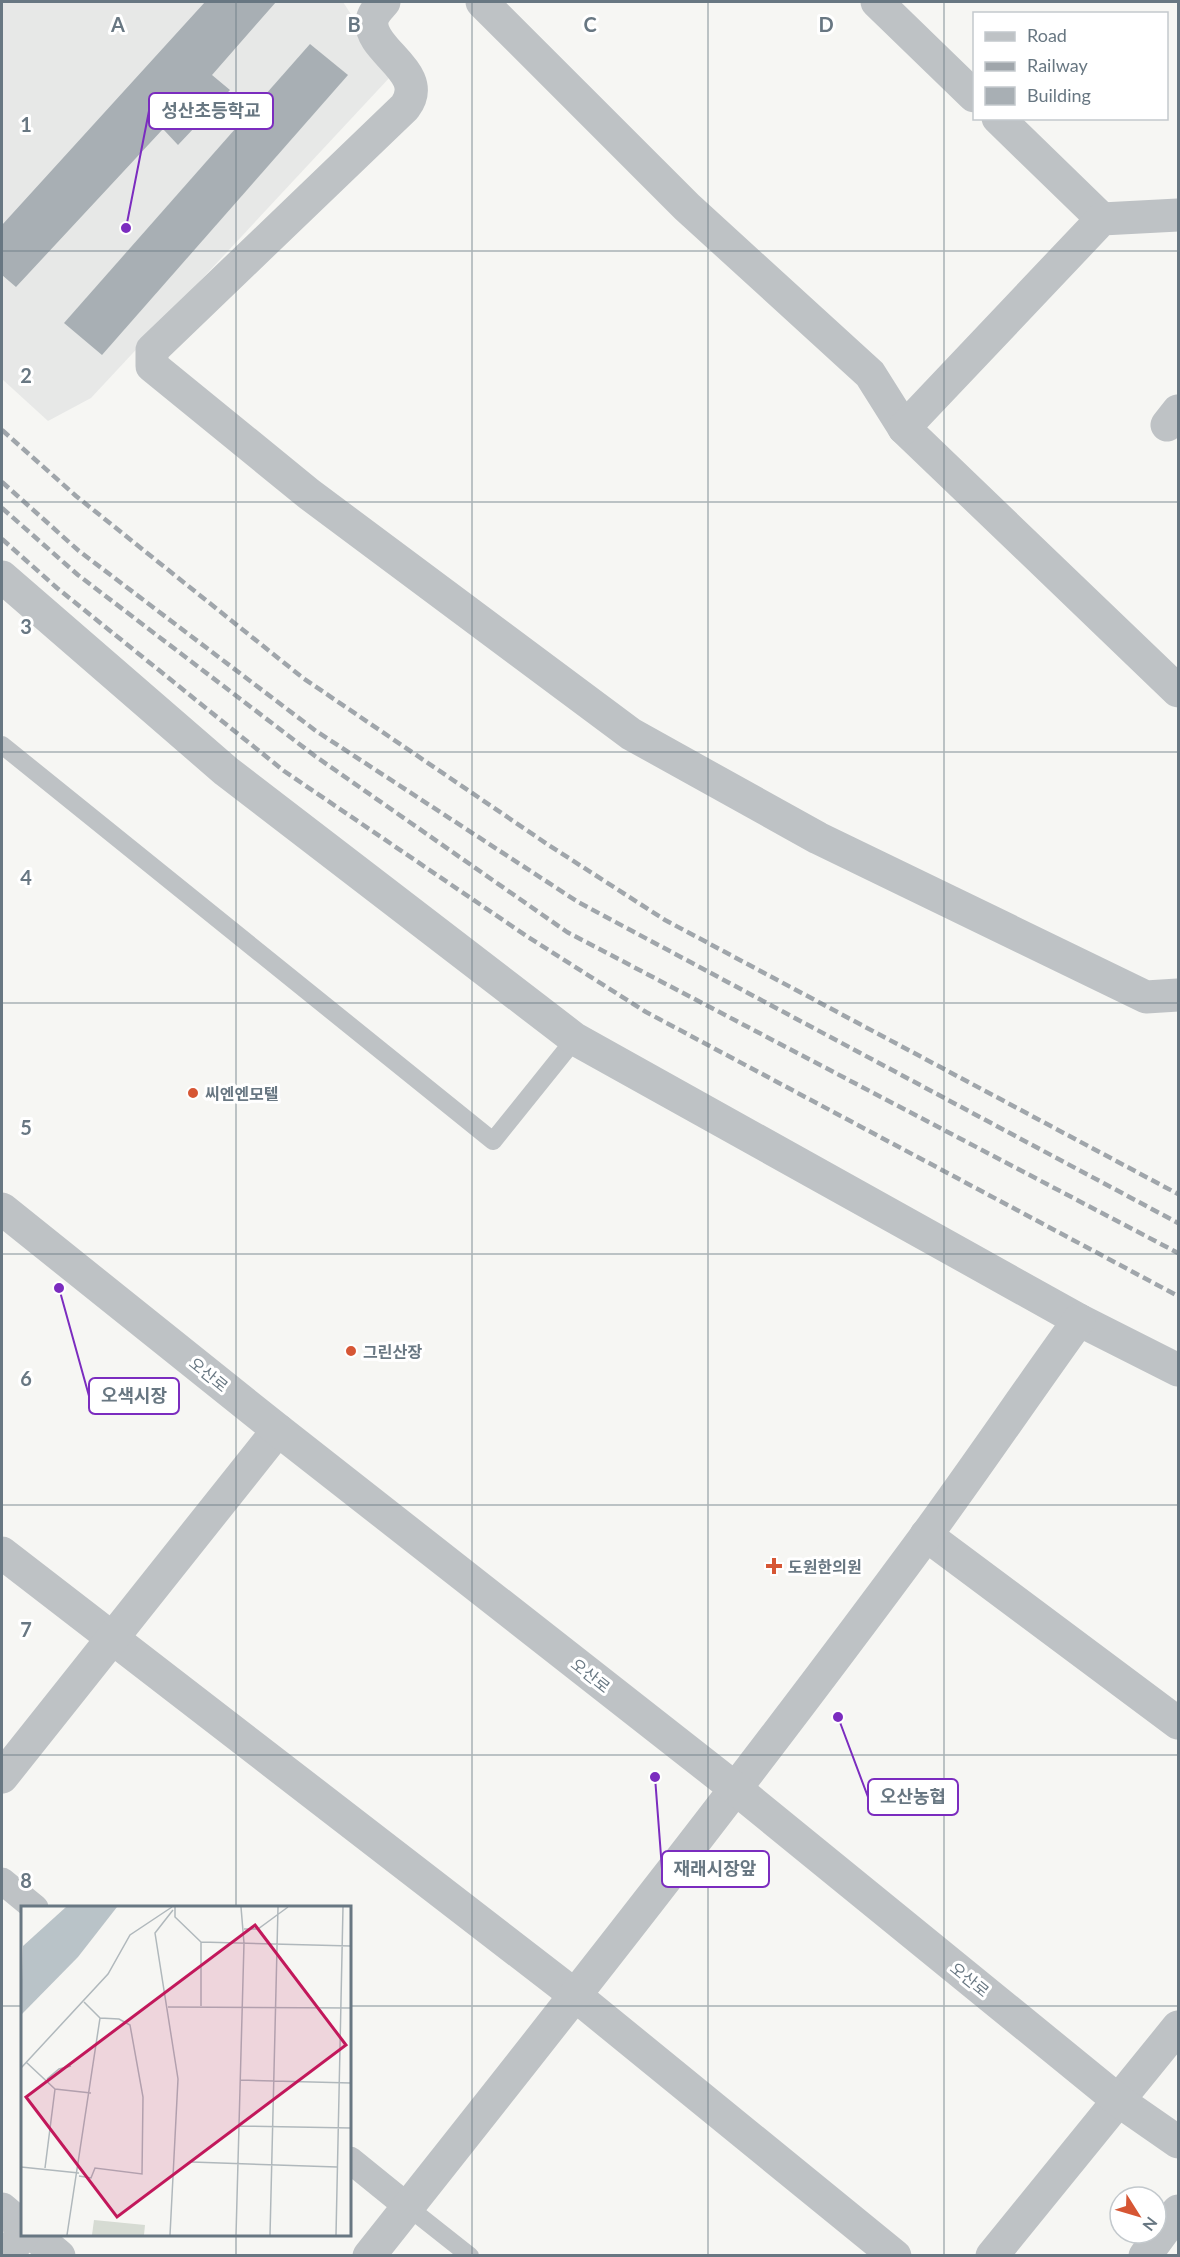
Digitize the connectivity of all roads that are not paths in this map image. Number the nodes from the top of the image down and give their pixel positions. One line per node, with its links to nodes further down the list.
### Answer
1 (384, 2): 12 (street)
2 (482, 2): 8 (street)
3 (877, 2): 4 (street)
4 (973, 94)
5 (1000, 120): 7 (street)
6 (1179, 215): 7 (street)
7 (1102, 219): 8 (street)
8 (904, 428): 10 (street)
9 (2, 577): 13 (street)
10 (1179, 691)
11 (2, 745): 13 (lane)
12 (1179, 995)
13 (575, 1039): 15 (street)
14 (2, 1209): 17 (street, 오산로)
15 (1078, 1320): 16 (street); 18 (street)
16 (1179, 1370)
17 (278, 1430): 20 (street); 23 (street, 오산로)
18 (926, 1535): 21 (street); 23 (street)
19 (2, 1553): 20 (street)
20 (111, 1638): 22 (street); 26 (street)
21 (1179, 1724)
22 (2, 1777)
23 (736, 1789): 26 (street); 28 (street, 오산로)
24 (2, 1881): 25 (street)
25 (33, 1906)
26 (576, 1996): 31 (street); 41 (street)
27 (1179, 2027): 28 (street)
28 (1119, 2101): 29 (street, 오산로); 42 (street)
29 (1179, 2142)
30 (351, 2161): 31 (street)
31 (408, 2207): 39 (street); 40 (lane)
32 (2, 2209): 34 (street)
33 (1179, 2211): 43 (street)
34 (21, 2225)
35 (22, 2236): 37 (street)
36 (34, 2236): 38 (street)
37 (6, 2256)
38 (59, 2256)
39 (369, 2256)
40 (470, 2256)
41 (895, 2256)
42 (992, 2256)
43 (1144, 2256)

